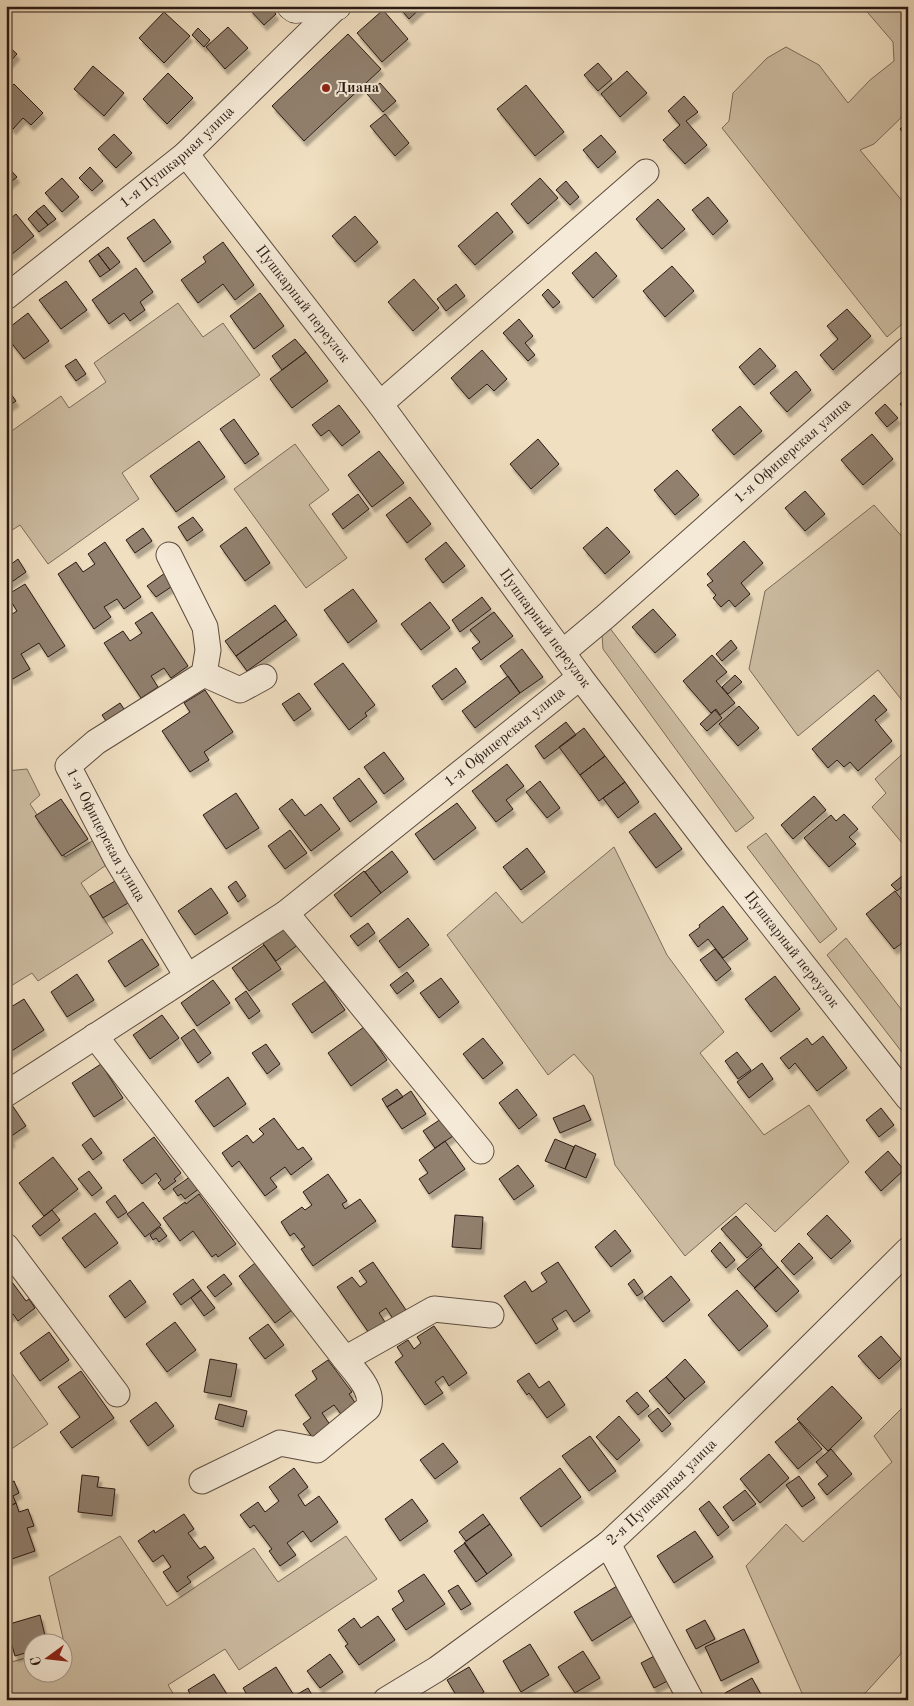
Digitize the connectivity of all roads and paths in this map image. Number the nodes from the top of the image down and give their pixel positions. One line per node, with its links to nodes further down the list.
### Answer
1 (291, 6): 2 (main road)
2 (336, 7): 3 (street, 1-я Пушкарная улица)
3 (186, 154): 5 (street, 1-я Пушкарная улица); 7 (street, Пушкарный переулок)
4 (646, 172): 7 (street)
5 (6, 297)
6 (908, 349): 9 (street, 1-я Офицерская улица)
7 (380, 404): 9 (street, Пушкарный переулок)
8 (169, 555): 10 (street)
9 (563, 652): 12 (street, Пушкарный переулок)
10 (204, 674): 11 (street); 14 (street, 1-я Офицерская улица)
11 (264, 677)
12 (580, 677): 13 (street, 1-я Офицерская улица); 17 (street, Пушкарный переулок)
13 (286, 913): 14 (street, 1-я Офицерская улица); 18 (street)
14 (187, 976): 15 (street, 1-я Офицерская улица)
15 (95, 1036): 16 (street, 1-я Офицерская улица); 22 (street)
16 (6, 1094)
17 (908, 1098)
18 (481, 1151)
19 (6, 1246): 23 (street)
20 (908, 1250): 25 (street, 2-я Пушкарная улица)
21 (491, 1315): 22 (street)
22 (345, 1359): 24 (street)
23 (117, 1394)
24 (202, 1481)
25 (608, 1544): 26 (street, 2-я Пушкарная улица); 27 (street)
26 (386, 1700)
27 (691, 1700)

